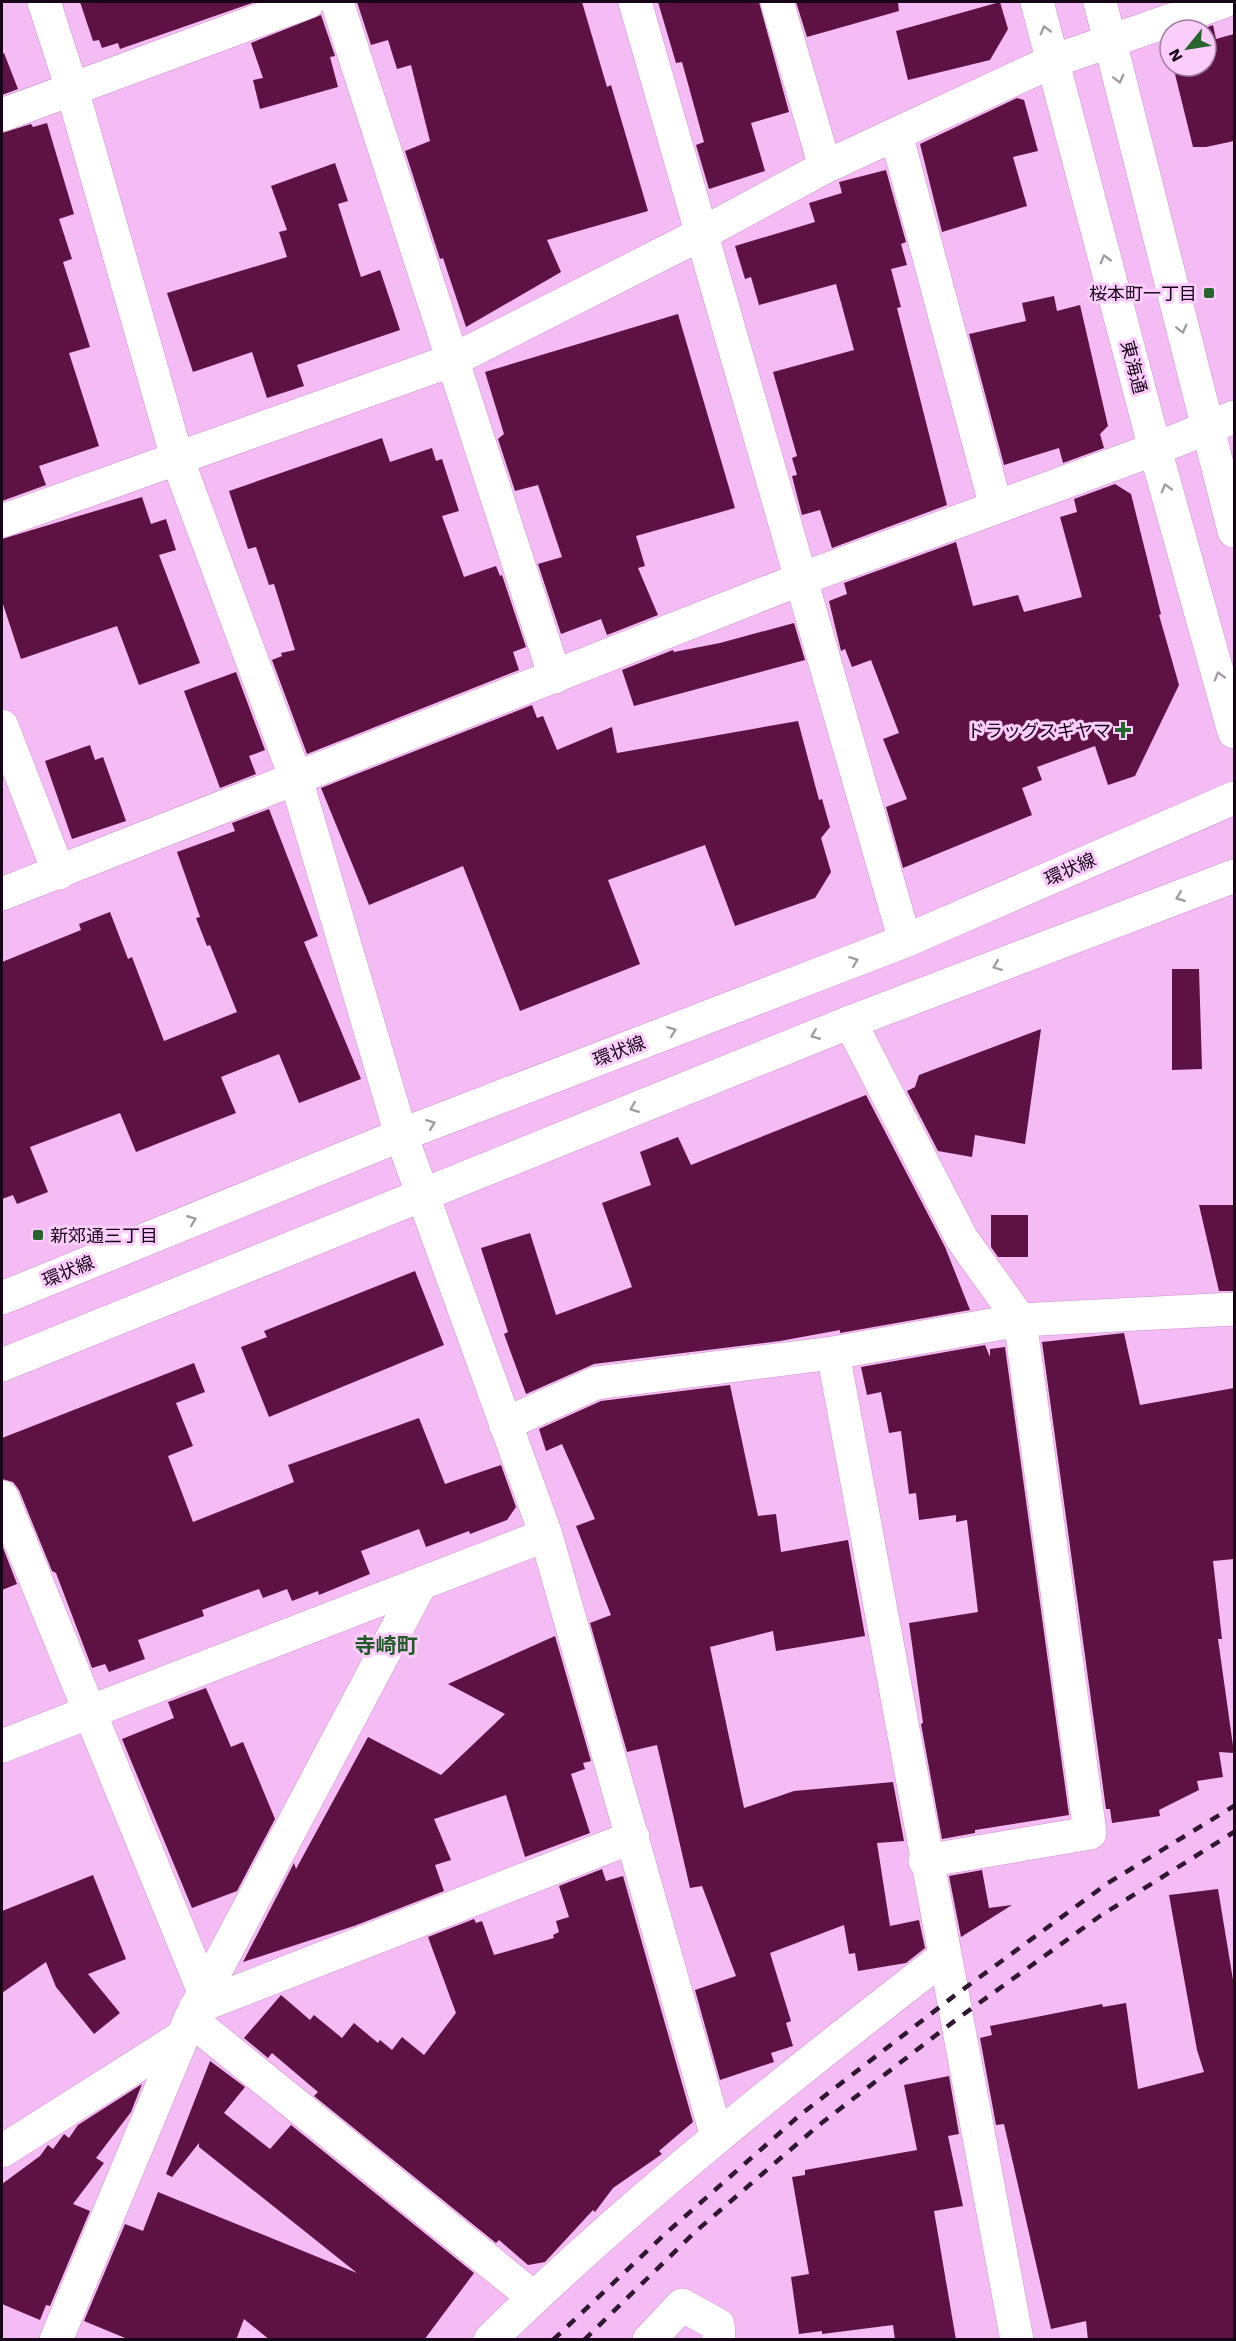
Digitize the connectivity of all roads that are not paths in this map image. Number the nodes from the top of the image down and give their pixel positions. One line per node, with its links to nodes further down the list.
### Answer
1 (44, 2): 11 (street)
2 (308, 2): 11 (street)
3 (337, 2): 16 (street)
4 (635, 2): 15 (street)
5 (777, 2): 14 (street)
6 (1037, 2): 10 (street, 東海通, one-way to 6)
7 (1100, 2): 9 (street)
8 (1223, 2): 9 (street)
9 (1110, 39): 10 (street); 17 (street, one-way to 17)
10 (1053, 61): 13 (street); 18 (street, 東海通, one-way to 10)
11 (72, 89): 12 (street); 19 (street)
12 (2, 115)
13 (896, 134): 14 (street); 20 (street)
14 (825, 167): 15 (street)
15 (701, 234): 16 (street); 23 (street)
16 (453, 360): 19 (street); 24 (street)
17 (1220, 423): 18 (street); 22 (street)
18 (1155, 449): 20 (street); 26 (street, 東海通, one-way to 18)
19 (177, 458): 21 (street); 27 (street)
20 (996, 507): 23 (street)
21 (2, 520)
22 (1234, 531)
23 (801, 579): 24 (street); 32 (street)
24 (555, 677): 27 (street)
25 (2, 726): 29 (street)
26 (1234, 732)
27 (296, 778): 29 (street); 34 (street)
28 (1234, 798): 32 (street, 環状線)
29 (59, 873): 31 (street)
30 (1234, 876): 33 (street, one-way to 33)
31 (2, 894)
32 (905, 941): 34 (street, 環状線, one-way to 32)
33 (850, 1022): 35 (street, one-way to 35); 38 (street)
34 (401, 1135): 35 (street); 36 (street, 環状線, one-way to 34)
35 (421, 1193): 40 (street); 41 (street)
36 (2, 1298)
37 (1234, 1309): 38 (street)
38 (1020, 1320): 39 (street); 48 (street)
39 (833, 1353): 41 (street); 48 (street)
40 (2, 1365)
41 (505, 1424): 43 (street)
42 (2, 1497): 45 (street)
43 (546, 1535): 44 (street); 47 (street)
44 (420, 1585): 45 (street); 50 (street)
45 (87, 1711): 46 (street); 50 (street)
46 (2, 1746)
47 (633, 1837): 50 (street); 51 (street)
48 (925, 1861): 49 (street)
49 (944, 1957): 51 (street); 58 (street)
50 (193, 2014): 52 (street); 53 (street); 54 (street)
51 (717, 2138): 53 (street)
52 (2, 2151)
53 (533, 2298): 55 (street)
54 (56, 2340)
55 (490, 2340)
56 (649, 2340): 57 (street)
57 (719, 2340)
58 (1017, 2340)

